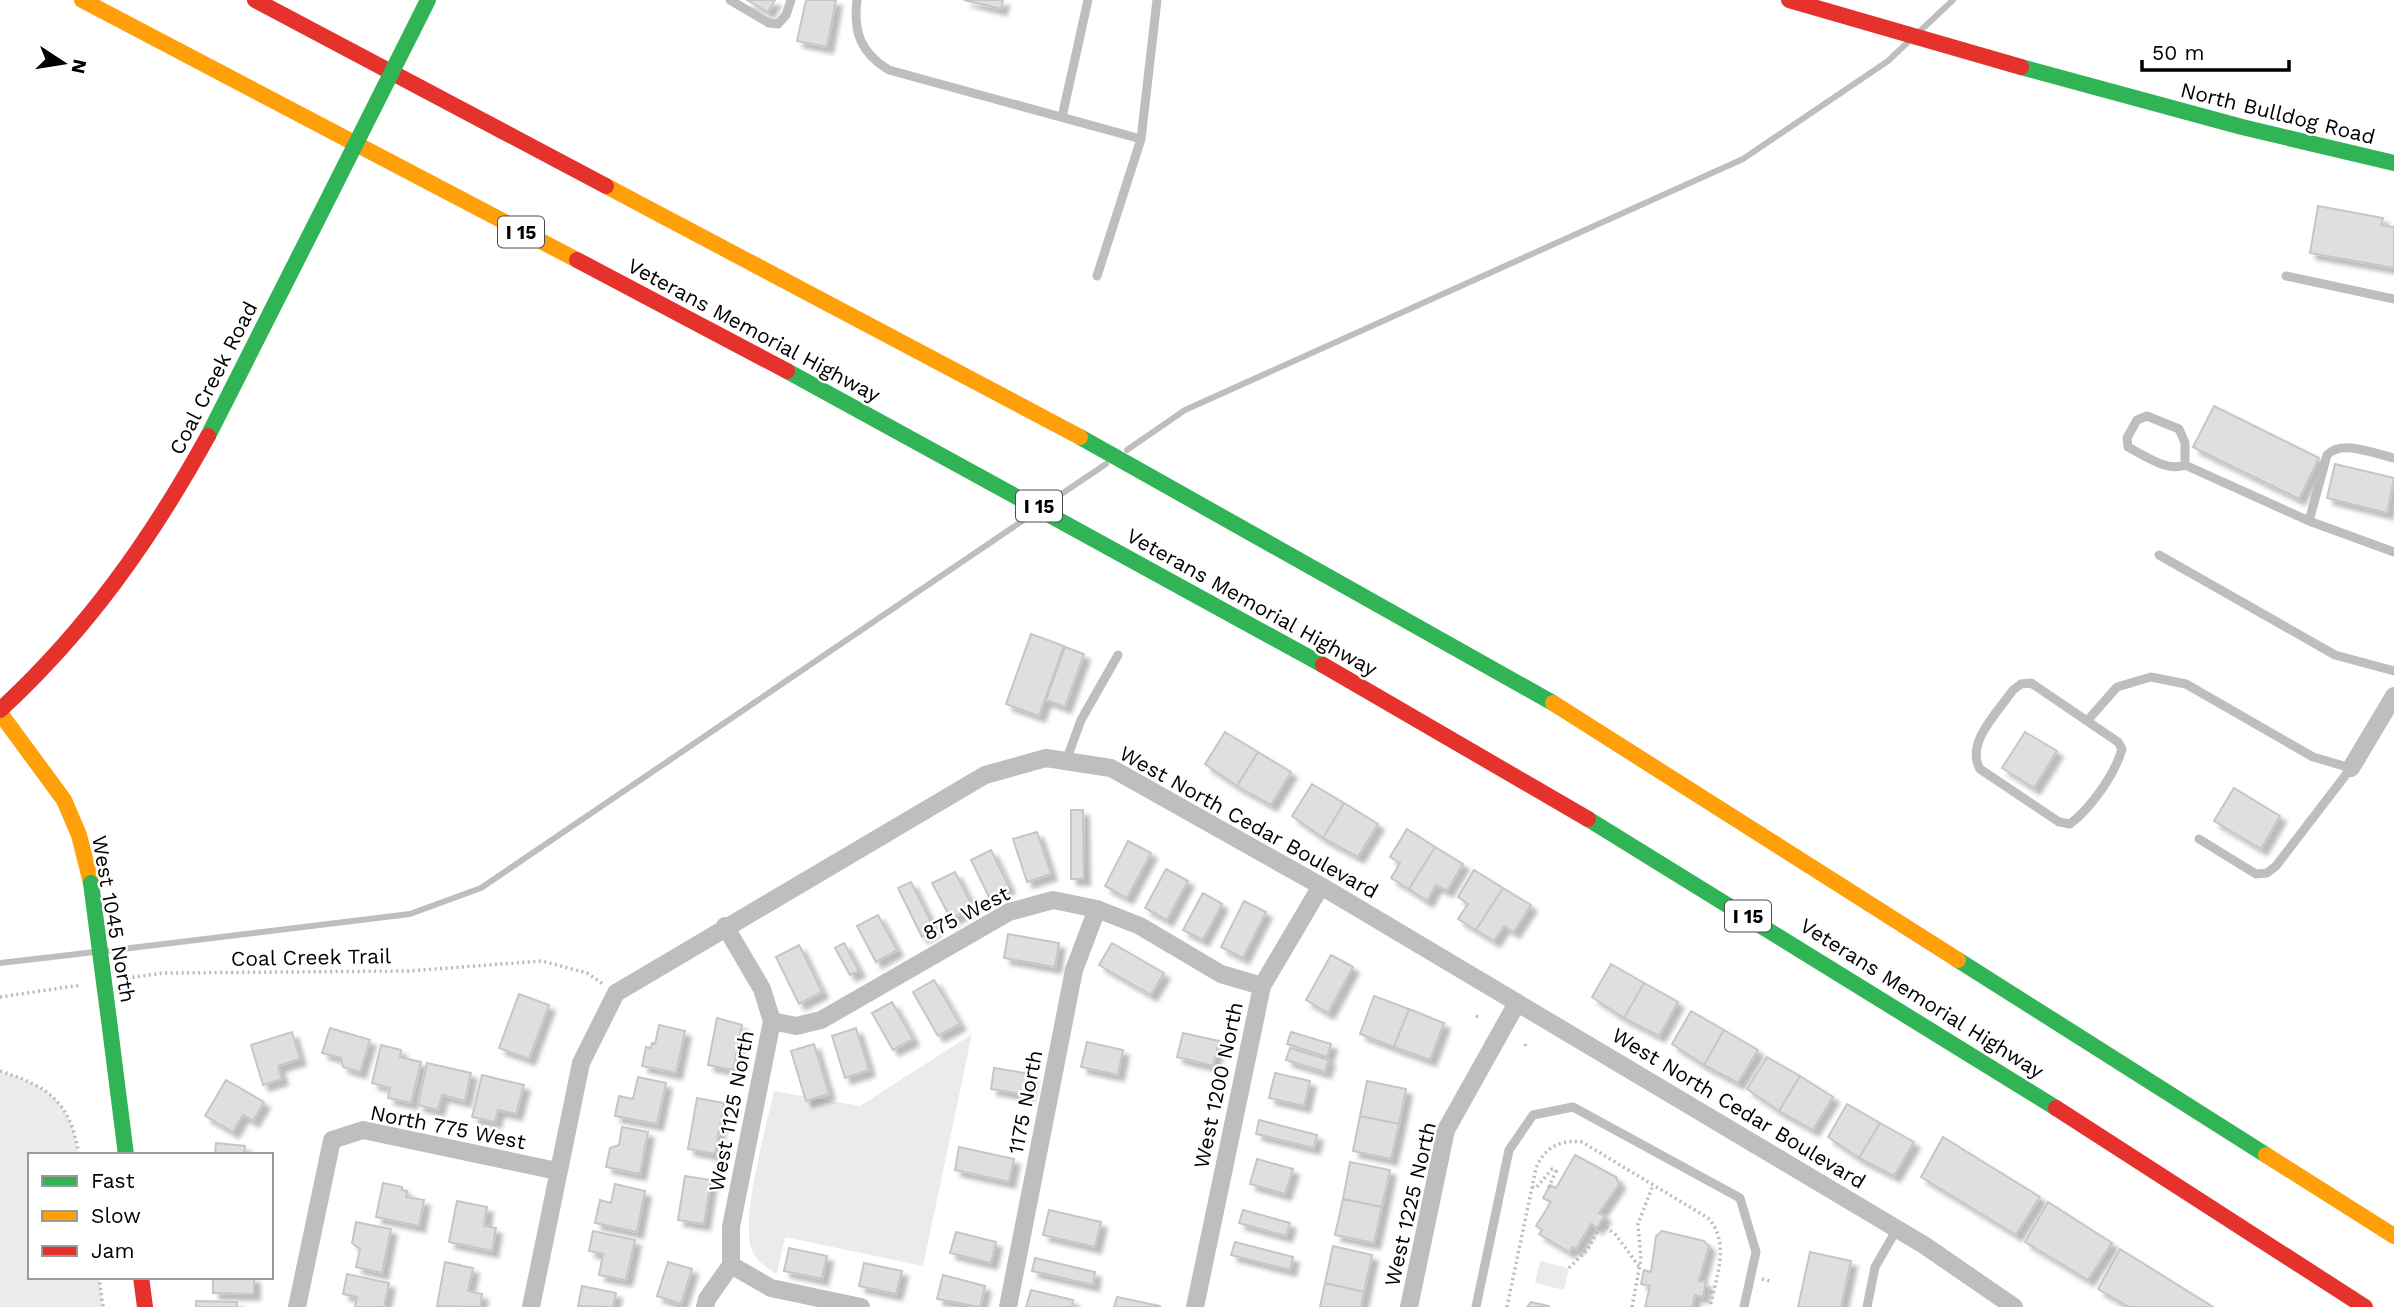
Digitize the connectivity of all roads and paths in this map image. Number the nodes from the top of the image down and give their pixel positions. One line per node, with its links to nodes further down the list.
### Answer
1 (82, 0): 70 (main road, Veterans Memorial Highway / I 15)
2 (255, 0): 46 (main road)
3 (428, 0): 24 (main road, Coal Creek Road, bridge)
4 (730, 0): 5 (lane)
5 (791, 0)
6 (857, 0): 10 (lane)
7 (1088, 0): 10 (lane)
8 (1157, 0): 11 (lane)
9 (1788, 0): 12 (main road, North Bulldog Road)
10 (1062, 117): 11 (lane)
11 (1141, 139): 13 (lane)
12 (2394, 163)
13 (1097, 276)
14 (2286, 276): 15 (lane)
15 (2394, 299)
16 (2394, 458): 18 (lane)
17 (2185, 465): 17 (lane); 18 (lane)
18 (2309, 521): 19 (lane)
19 (2394, 552)
20 (2158, 555): 22 (lane)
21 (1118, 655): 26 (lane)
22 (2394, 671)
23 (2394, 696): 27 (street)
24 (0, 711): 41 (main road, West 1045 North, bridge)
25 (2087, 721): 25 (lane); 27 (lane)
26 (1066, 761): 29 (street, West North Cedar Boulevard); 31 (street, West North Cedar Boulevard)
27 (2351, 768): 28 (lane)
28 (2199, 839)
29 (1321, 886): 34 (street, West 1200 North); 37 (street, West North Cedar Boulevard)
30 (1097, 909): 34 (street, 875 West); 38 (street, 875 West); 60 (street, 1175 North)
31 (725, 926): 35 (street, West North Cedar Boulevard); 38 (street, West 1125 North)
32 (122, 979): 35 (path, Coal Creek Trail)
33 (81, 985): 36 (path)
34 (1262, 986): 61 (street, West 1200 North)
35 (616, 993): 42 (street)
36 (0, 997)
37 (1517, 1003): 45 (street, West North Cedar Boulevard); 62 (street, West 1225 North)
38 (772, 1021): 47 (street, West 1125 North)
39 (0, 1071): 40 (path)
40 (79, 1153)
41 (126, 1153)
42 (557, 1171): 56 (street, North 775 West); 57 (street)
43 (1653, 1185): 44 (path); 49 (path); 53 (path)
44 (1534, 1187): 44 (path); 64 (path)
45 (1897, 1229): 68 (lane); 69 (street, West North Cedar Boulevard)
46 (2394, 1236)
47 (731, 1265): 58 (street); 59 (street)
48 (1569, 1268): 49 (path)
49 (1640, 1268): 65 (path)
50 (99, 1279): 54 (path)
51 (141, 1279): 55 (main road)
52 (1705, 1290): 53 (path)
53 (1713, 1293): 66 (path)
54 (103, 1307)
55 (145, 1307)
56 (297, 1307)
57 (531, 1307)
58 (705, 1307)
59 (861, 1307)
60 (1007, 1307)
61 (1195, 1307)
62 (1409, 1307)
63 (1476, 1307): 67 (lane)
64 (1507, 1307)
65 (1632, 1307)
66 (1710, 1307)
67 (1744, 1307)
68 (1867, 1307)
69 (2014, 1307)
70 (2365, 1307)

